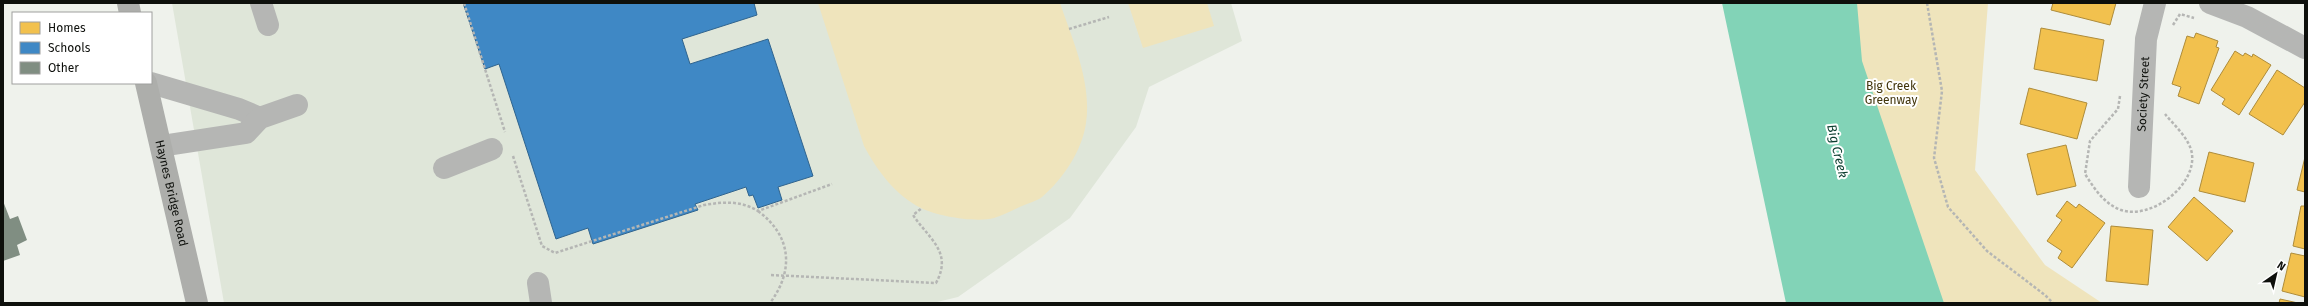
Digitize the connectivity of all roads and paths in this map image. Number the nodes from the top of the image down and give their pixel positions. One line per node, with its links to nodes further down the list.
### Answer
1 (261, 3): 7 (street)
2 (464, 3): 14 (path)
3 (1927, 3): 26 (path)
4 (2155, 3): 19 (street, Society Street)
5 (2210, 3): 9 (street)
6 (1109, 17): 8 (path)
7 (268, 25)
8 (1069, 30)
9 (2305, 48)
10 (152, 83): 13 (street)
11 (146, 84): 15 (main road, Haynes Bridge Road)
12 (297, 105): 13 (street)
13 (260, 118): 15 (street)
14 (500, 145): 17 (street)
15 (161, 146): 24 (main road, Haynes Bridge Road)
16 (512, 155): 21 (path)
17 (444, 168)
18 (832, 184): 21 (path)
19 (2139, 187)
20 (922, 208): 23 (path)
21 (758, 211): 23 (path)
22 (772, 274): 23 (path)
23 (786, 275): 25 (path)
24 (197, 303)
25 (770, 303)
26 (2053, 303)

